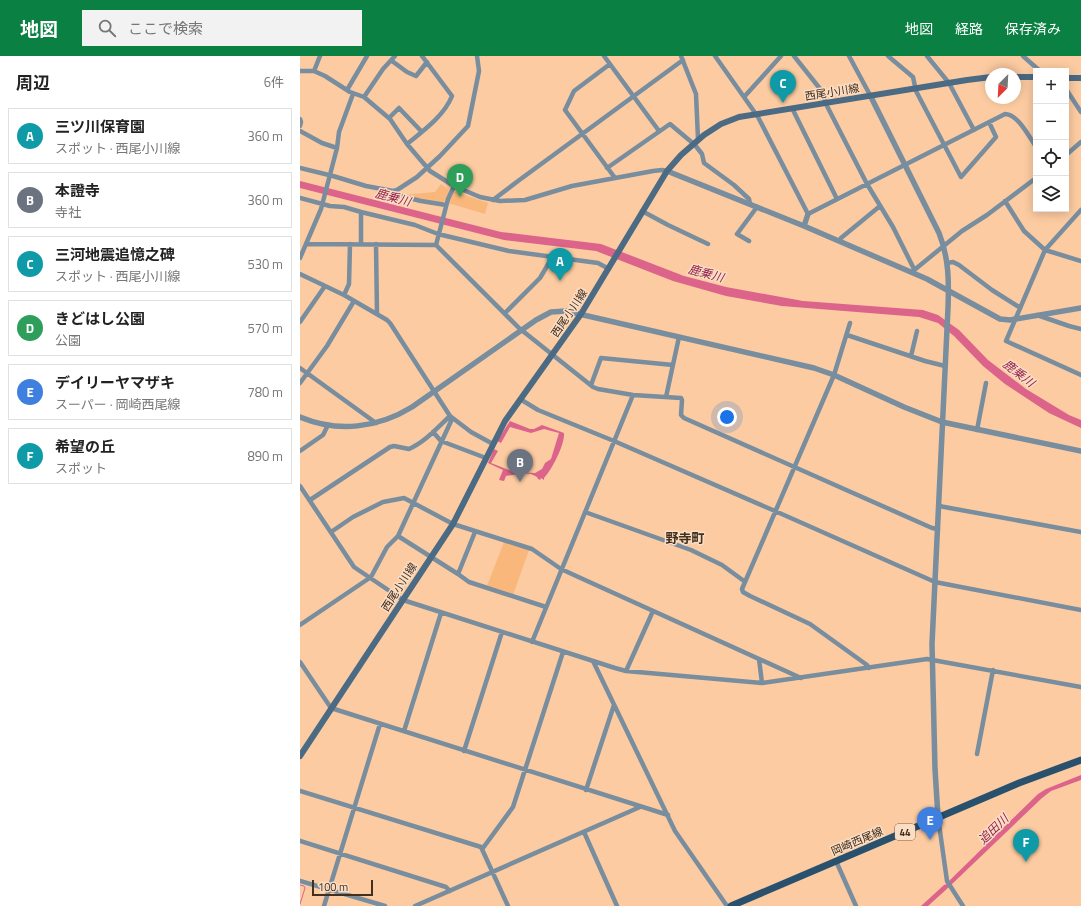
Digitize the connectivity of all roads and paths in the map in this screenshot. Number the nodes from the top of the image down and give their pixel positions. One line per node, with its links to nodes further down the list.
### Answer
1 (320, 56): 20 (street)
2 (367, 56): 28 (street)
3 (395, 56): 15 (street)
4 (422, 56): 16 (street)
5 (477, 56): 57 (street)
6 (604, 56): 17 (street)
7 (715, 56): 34 (street)
8 (781, 56): 34 (street)
9 (794, 56): 35 (street)
10 (848, 56): 31 (street)
11 (888, 56): 27 (street)
12 (927, 56): 26 (street)
13 (1023, 56): 18 (street)
14 (682, 58): 32 (street); 48 (street)
15 (392, 61): 16 (street); 33 (street)
16 (427, 62): 46 (street)
17 (610, 64): 32 (street); 47 (street)
18 (1037, 68)
19 (300, 71): 20 (street)
20 (314, 71): 28 (street)
21 (1021, 77): 22 (main road)
22 (1033, 77)
23 (1069, 78): 24 (main road)
24 (1081, 78)
25 (985, 79): 26 (main road, 西尾小川線)
26 (949, 83): 27 (main road, 西尾小川線); 43 (street)
27 (915, 88): 31 (main road, 西尾小川線); 52 (street)
28 (347, 90): 29 (street)
29 (353, 94): 33 (street); 53 (street)
30 (1069, 94): 37 (street)
31 (870, 95): 35 (main road, 西尾小川線); 55 (street)
32 (633, 96): 45 (street); 47 (street)
33 (364, 97): 39 (street)
34 (744, 97): 38 (street)
35 (826, 103): 36 (main road, 西尾小川線); 63 (street)
36 (792, 108): 38 (main road, 西尾小川線); 68 (street)
37 (1081, 112)
38 (756, 114): 48 (main road, 西尾小川線); 78 (street)
39 (388, 118): 46 (street); 51 (street)
40 (300, 119): 42 (street)
41 (989, 122): 43 (street); 50 (street); 52 (street)
42 (300, 126)
43 (974, 130): 52 (street)
44 (300, 131): 53 (street)
45 (659, 131): 48 (street); 58 (street)
46 (422, 132): 51 (street)
47 (582, 133): 58 (street); 67 (street)
48 (696, 141): 59 (main road, 西尾小川線); 71 (street)
49 (1081, 142): 54 (street)
50 (1033, 143)
51 (407, 144): 57 (street)
52 (944, 145): 55 (street)
53 (337, 148): 60 (street)
54 (1069, 152)
55 (904, 165): 63 (street); 89 (street)
56 (300, 168): 60 (street)
57 (426, 168): 64 (street); 65 (street)
58 (607, 168): 61 (street)
59 (667, 171): 61 (street); 71 (street); 76 (main road, 西尾小川線)
60 (329, 177): 64 (street); 70 (street)
61 (615, 178): 67 (street)
62 (1033, 180): 69 (street)
63 (867, 184): 68 (street); 72 (street)
64 (366, 186): 73 (street)
65 (454, 186): 67 (street); 73 (street)
66 (300, 198): 70 (street)
67 (493, 200)
68 (837, 200): 78 (street)
69 (1005, 201): 89 (street); 91 (street)
70 (322, 203): 77 (street); 83 (street)
71 (750, 204): 74 (street)
72 (880, 206): 82 (street); 97 (street)
73 (446, 207): 80 (street)
74 (757, 207): 79 (street); 81 (street)
75 (1081, 210): 91 (street)
76 (642, 211): 87 (street); 96 (main road, 西尾小川線)
77 (361, 212): 80 (street); 85 (street)
78 (808, 214): 79 (street)
79 (804, 226): 82 (street)
80 (439, 233): 88 (street); 92 (street)
81 (749, 241)
82 (839, 241): 97 (street)
83 (306, 244): 84 (street); 90 (street)
84 (350, 244): 85 (street); 101 (street)
85 (361, 244): 86 (street)
86 (376, 244): 88 (street); 105 (street)
87 (708, 244)
88 (436, 245): 106 (street)
89 (944, 246): 95 (street); 97 (street)
90 (302, 250): 93 (street)
91 (1045, 250): 94 (street); 103 (street)
92 (553, 256): 96 (street); 106 (street)
93 (300, 258)
94 (1081, 261)
95 (947, 263): 100 (street); 103 (street)
96 (610, 267): 107 (main road, 西尾小川線)
97 (913, 271): 100 (street)
98 (300, 274): 99 (street)
99 (325, 286): 101 (street); 110 (street)
100 (949, 290): 109 (street); 120 (street)
101 (344, 295): 102 (street)
102 (354, 301): 105 (street); 122 (street)
103 (1020, 307): 109 (street)
104 (1081, 308): 108 (street)
105 (377, 313): 128 (street)
106 (505, 313): 113 (street)
107 (581, 314): 113 (street); 116 (street); 117 (main road, 西尾小川線)
108 (1037, 315): 109 (street); 112 (street)
109 (1014, 320): 124 (street)
110 (300, 322)
111 (850, 324): 115 (street)
112 (1081, 329)
113 (522, 330): 117 (street); 128 (street)
114 (917, 331): 118 (street)
115 (847, 335): 118 (street); 123 (street)
116 (678, 337): 119 (street); 123 (street)
117 (553, 354): 127 (street); 131 (main road, 西尾小川線)
118 (911, 356): 120 (street)
119 (673, 365): 127 (street); 130 (street)
120 (945, 366): 134 (street)
121 (300, 368): 122 (street)
122 (306, 373): 125 (street); 135 (street)
123 (834, 375): 134 (street); 145 (street)
124 (1081, 375)
125 (300, 383)
126 (986, 383): 137 (street)
127 (591, 385): 129 (street)
128 (434, 391): 133 (street); 135 (street)
129 (633, 395): 130 (street); 140 (street)
130 (666, 397): 145 (street)
131 (520, 399): 140 (street); 141 (main road, 西尾小川線)
132 (300, 417): 136 (street)
133 (451, 418): 138 (street); 139 (street); 141 (street)
134 (942, 422): 137 (street); 149 (street)
135 (376, 423): 136 (street)
136 (328, 425): 142 (street)
137 (977, 430): 143 (street)
138 (433, 432): 139 (street); 147 (street)
139 (441, 441): 144 (street); 148 (street)
140 (614, 441): 150 (street); 151 (street)
141 (493, 444): 144 (main road, 西尾小川線)
142 (300, 451)
143 (1081, 451)
144 (486, 458): 152 (main road, 西尾小川線)
145 (794, 466): 150 (street); 153 (street)
146 (300, 486): 147 (street)
147 (310, 500): 154 (street)
148 (413, 502): 152 (street); 154 (street); 157 (street)
149 (939, 506): 153 (street); 156 (street)
150 (775, 511): 162 (street); 163 (street)
151 (585, 512): 159 (street); 162 (street)
152 (452, 524): 155 (street); 158 (main road, 西尾小川線)
153 (938, 529): 163 (street)
154 (331, 532): 161 (street)
155 (475, 532): 159 (street); 160 (street)
156 (1081, 532)
157 (398, 536): 158 (street); 161 (street)
158 (431, 557): 160 (street); 164 (main road, 西尾小川線)
159 (561, 568): 165 (street); 167 (street)
160 (458, 574): 165 (street)
161 (370, 578): 164 (street); 169 (street)
162 (744, 581): 177 (street)
163 (935, 582): 166 (street); 174 (street)
164 (403, 600): 168 (street); 184 (main road, 西尾小川線)
165 (546, 607): 171 (street)
166 (1081, 610)
167 (653, 611): 173 (street); 178 (street)
168 (441, 613): 170 (street); 186 (street)
169 (300, 625)
170 (502, 632): 171 (street); 187 (street)
171 (532, 642): 172 (street)
172 (563, 652): 175 (street); 191 (street)
173 (760, 659): 180 (street); 181 (street)
174 (932, 659): 177 (street); 179 (street); 197 (street)
175 (593, 661): 178 (street); 183 (street)
176 (300, 662): 184 (street)
177 (869, 668): 180 (street)
178 (626, 670): 181 (street)
179 (993, 670): 182 (street); 188 (street)
180 (801, 678): 181 (street)
181 (762, 683)
182 (1081, 687)
183 (614, 705): 192 (street); 196 (street)
184 (331, 708): 185 (street); 189 (main road, 西尾小川線)
185 (380, 724): 186 (street); 195 (street)
186 (404, 731): 187 (street)
187 (464, 751): 191 (street)
188 (977, 754)
189 (300, 756)
190 (1081, 760): 197 (main road, 岡崎西尾線 / 44)
191 (525, 770): 192 (street); 200 (street)
192 (586, 790): 194 (street)
193 (300, 791): 195 (street)
194 (640, 807): 196 (street); 198 (street)
195 (354, 808): 200 (street); 201 (street)
196 (668, 815): 212 (street)
197 (938, 818): 202 (main road, 岡崎西尾線 / 44); 215 (street)
198 (584, 832): 203 (street); 211 (street)
199 (300, 841): 201 (street)
200 (483, 848): 203 (street)
201 (340, 853): 205 (street); 206 (street)
202 (836, 861): 213 (main road, 岡崎西尾線 / 44); 214 (street)
203 (493, 872): 206 (street); 210 (street)
204 (300, 881): 205 (street)
205 (329, 889): 207 (street); 208 (street)
206 (450, 891): 209 (street)
207 (324, 906)
208 (385, 906)
209 (416, 906)
210 (508, 906)
211 (617, 906)
212 (727, 906)
213 (731, 906)
214 (856, 906)
215 (963, 906)

